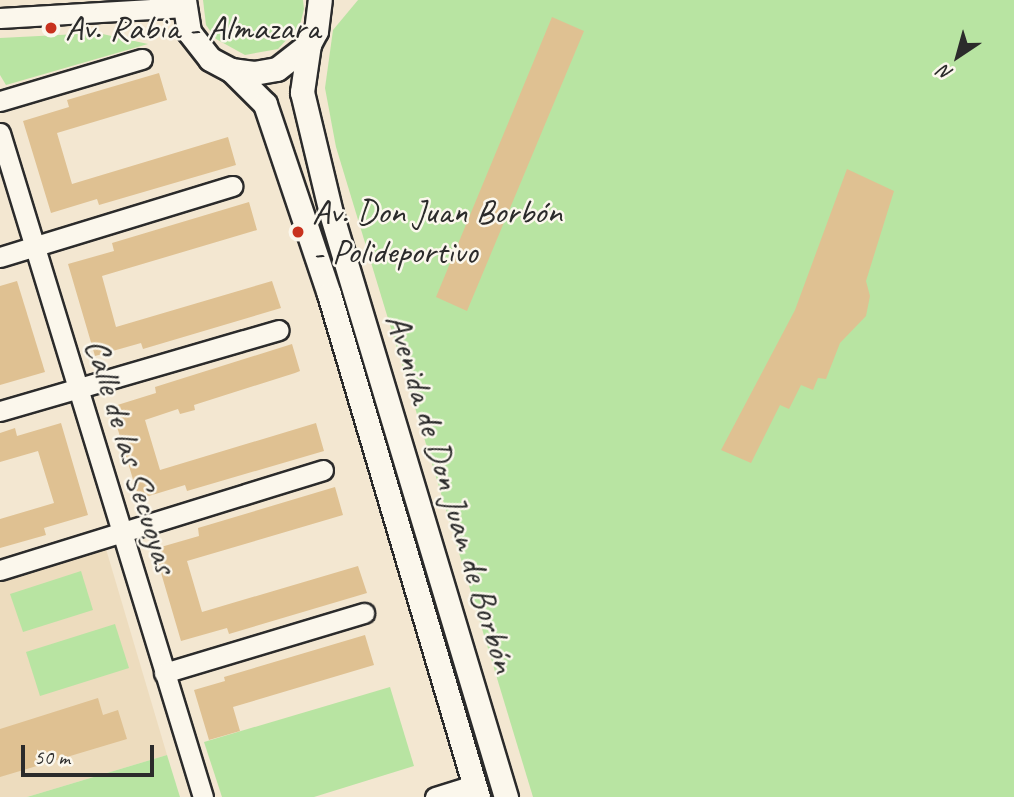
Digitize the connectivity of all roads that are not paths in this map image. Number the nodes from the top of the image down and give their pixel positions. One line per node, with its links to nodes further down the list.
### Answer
1 (320, 0): 4 (street, Avenida de Don Juan de Borbón)
2 (184, 3): 3 (street); 6 (street, Avenida de Don Juan de Borbón)
3 (0, 18)
4 (309, 44): 6 (street); 23 (street, Avenida de Don Juan de Borbón)
5 (142, 59): 7 (street)
6 (231, 70): 20 (street, Avenida de Don Juan de Borbón)
7 (0, 100)
8 (0, 133): 10 (street, Calle de las Secuoyas)
9 (232, 186): 10 (street)
10 (35, 246): 11 (street); 13 (street, Calle de las Secuoyas)
11 (0, 257)
12 (278, 330): 13 (street)
13 (79, 388): 14 (street); 16 (street, Calle de las Secuoyas)
14 (0, 411)
15 (323, 470): 16 (street)
16 (120, 532): 17 (street); 19 (street, Calle de las Secuoyas)
17 (0, 570)
18 (364, 613): 19 (street)
19 (164, 673): 21 (street, Calle de las Secuoyas)
20 (476, 791): 22 (street)
21 (203, 797)
22 (435, 797)
23 (506, 797)

